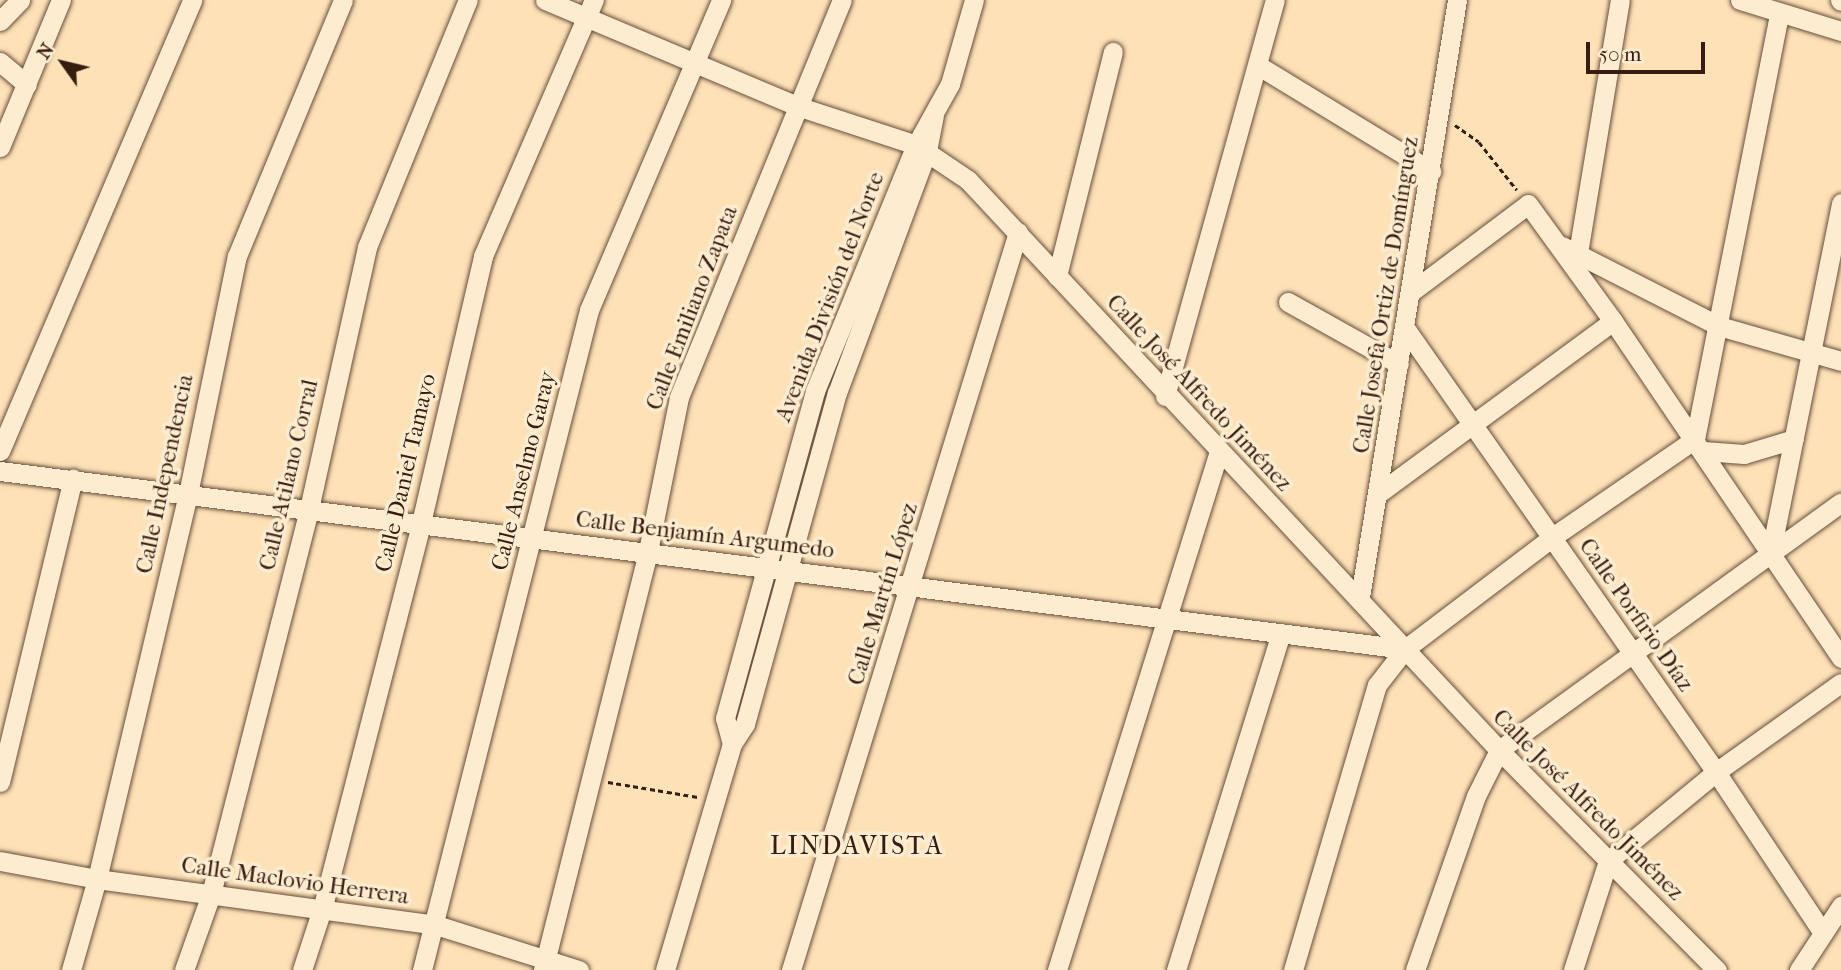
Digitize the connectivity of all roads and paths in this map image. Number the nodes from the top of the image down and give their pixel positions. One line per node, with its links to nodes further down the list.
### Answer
1 (20, 0): 16 (street)
2 (61, 0): 22 (street)
3 (192, 0): 47 (street)
4 (343, 0): 51 (street, Calle Independencia)
5 (468, 0): 53 (street, Calle Atilano Corral)
6 (545, 0): 14 (street, Calle José Alfredo Jiménez)
7 (720, 0): 19 (street, Calle Anselmo Garay)
8 (842, 0): 23 (street, Calle Emiliano Zapata)
9 (974, 0): 26 (street, Avenida División del Norte)
10 (1275, 0): 21 (street)
11 (1457, 0): 24 (street, Calle Josefa Ortiz de Domínguez)
12 (1620, 0): 32 (street)
13 (1740, 0): 15 (street)
14 (590, 8): 19 (street, Calle José Alfredo Jiménez); 54 (street, Calle Daniel Tamayo)
15 (1779, 13): 17 (street); 37 (street)
16 (0, 20)
17 (1841, 31)
18 (1113, 52): 33 (street)
19 (697, 61): 23 (street, Calle José Alfredo Jiménez); 56 (street, Calle Anselmo Garay)
20 (0, 62): 22 (street)
21 (1259, 66): 27 (street); 42 (street)
22 (27, 85): 25 (street)
23 (800, 107): 26 (street, Calle José Alfredo Jiménez); 57 (street, Calle Emiliano Zapata)
24 (1440, 115): 27 (street, Calle Josefa Ortiz de Domínguez); 29 (path)
25 (0, 147)
26 (921, 148): 30 (street, Calle José Alfredo Jiménez); 59 (street, Avenida División del Norte); 60 (street, Avenida División del Norte)
27 (1431, 171): 34 (street, Calle Josefa Ortiz de Domínguez)
28 (1841, 203): 39 (street)
29 (1528, 204): 31 (street); 34 (street)
30 (1018, 232): 33 (street, Calle José Alfredo Jiménez); 61 (street, Calle Martín López)
31 (1560, 245): 32 (street); 36 (street)
32 (1578, 253): 37 (street)
33 (1057, 276): 42 (street, Calle José Alfredo Jiménez)
34 (1410, 292): 38 (street, Calle Josefa Ortiz de Domínguez)
35 (1288, 302): 41 (street)
36 (1613, 321): 43 (street); 45 (street)
37 (1719, 326): 39 (street); 45 (street)
38 (1405, 328): 41 (street, Calle Josefa Ortiz de Domínguez); 43 (street, Calle Porfirio Díaz)
39 (1813, 354): 40 (street); 44 (street)
40 (1841, 361)
41 (1398, 364): 50 (street, Calle Josefa Ortiz de Domínguez)
42 (1165, 396): 46 (street, Calle José Alfredo Jiménez)
43 (1470, 425): 50 (street); 55 (street, Calle Porfirio Díaz)
44 (1794, 439): 45 (street); 58 (street)
45 (1699, 445): 55 (street); 58 (street)
46 (1219, 451): 62 (street, Calle José Alfredo Jiménez); 63 (street)
47 (0, 452)
48 (0, 471): 49 (street, Calle Benjamín Argumedo)
49 (73, 480): 51 (street, Calle Benjamín Argumedo); 73 (street)
50 (1379, 493): 62 (street, Calle Josefa Ortiz de Domínguez)
51 (188, 494): 53 (street, Calle Benjamín Argumedo); 77 (street, Calle Independencia)
52 (1841, 502): 58 (street)
53 (309, 509): 54 (street, Calle Benjamín Argumedo); 78 (street, Calle Atilano Corral)
54 (421, 523): 56 (street, Calle Benjamín Argumedo); 79 (street, Calle Daniel Tamayo)
55 (1551, 538): 65 (street); 66 (street, Calle Porfirio Díaz)
56 (532, 541): 57 (street, Calle Benjamín Argumedo); 81 (street, Calle Anselmo Garay)
57 (648, 551): 59 (street, Calle Benjamín Argumedo); 72 (street, Calle Emiliano Zapata)
58 (1772, 551): 66 (street); 67 (street)
59 (766, 565): 60 (street, Calle Benjamín Argumedo); 69 (street, Avenida División del Norte)
60 (787, 569): 61 (street, Calle Benjamín Argumedo); 69 (street, Avenida División del Norte)
61 (912, 584): 63 (street, Calle Benjamín Argumedo); 90 (street, Calle Martín López)
62 (1360, 597): 65 (street, Calle José Alfredo Jiménez)
63 (1169, 617): 64 (street, Calle Benjamín Argumedo); 91 (street)
64 (1281, 634): 65 (street, Calle Benjamín Argumedo); 92 (street)
65 (1405, 649): 70 (street, Calle José Alfredo Jiménez); 93 (street)
66 (1634, 654): 70 (street); 71 (street, Calle Porfirio Díaz)
67 (1841, 658)
68 (1841, 683): 71 (street)
69 (732, 744): 74 (street, Avenida División del Norte)
70 (1499, 750): 75 (street, Calle José Alfredo Jiménez); 94 (street)
71 (1716, 772): 75 (street); 82 (street, Calle Porfirio Díaz)
72 (591, 779): 74 (path); 83 (street, Calle Emiliano Zapata)
73 (0, 782)
74 (715, 800): 89 (street, Avenida División del Norte)
75 (1608, 860): 95 (street); 96 (street, Calle José Alfredo Jiménez)
76 (0, 861): 77 (street, Calle Maclovio Herrera)
77 (97, 879): 78 (street, Calle Maclovio Herrera); 84 (street, Calle Independencia)
78 (211, 894): 79 (street, Calle Maclovio Herrera); 85 (street, Calle Atilano Corral)
79 (323, 906): 81 (street, Calle Maclovio Herrera); 86 (street, Calle Daniel Tamayo)
80 (1841, 906): 82 (street)
81 (436, 925): 83 (street, Calle Maclovio Herrera); 87 (street, Calle Anselmo Garay)
82 (1822, 933): 97 (street)
83 (545, 965): 88 (street, Calle Maclovio Herrera)
84 (71, 970)
85 (184, 970)
86 (302, 970)
87 (422, 970)
88 (579, 970)
89 (665, 970)
90 (791, 970)
91 (1057, 970)
92 (1176, 970)
93 (1293, 970)
94 (1415, 970)
95 (1573, 970)
96 (1717, 970)
97 (1799, 970)

